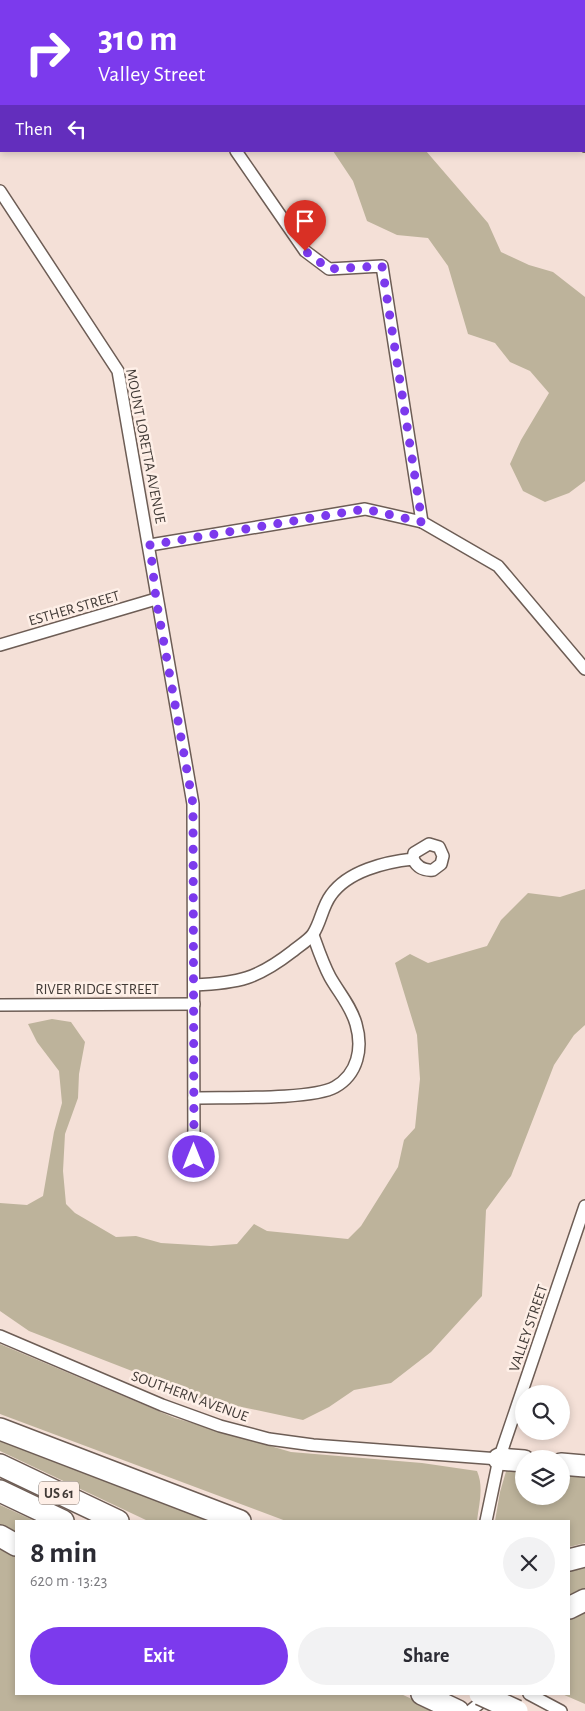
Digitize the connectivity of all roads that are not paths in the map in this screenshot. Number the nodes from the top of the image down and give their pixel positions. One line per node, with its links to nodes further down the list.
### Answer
1 (237, 152): 4 (street)
2 (0, 191): 3 (street, MOUNT LORETTA AVENUE)
3 (4, 208): 5 (street, MOUNT LORETTA AVENUE)
4 (422, 522): 5 (street); 8 (street)
5 (150, 545): 6 (street, MOUNT LORETTA AVENUE)
6 (156, 599): 7 (street, ESTHER STREET); 11 (street, MOUNT LORETTA AVENUE)
7 (0, 645)
8 (585, 669)
9 (413, 859): 10 (street)
10 (313, 935): 11 (street); 14 (street)
11 (194, 985): 12 (street, MOUNT LORETTA AVENUE)
12 (194, 1004): 13 (street, RIVER RIDGE STREET); 14 (street, MOUNT LORETTA AVENUE)
13 (0, 1005)
14 (194, 1098): 15 (street, MOUNT LORETTA AVENUE)
15 (194, 1157)
16 (585, 1206): 19 (street, VALLEY STREET)
17 (0, 1336): 19 (street, SOUTHERN AVENUE)
18 (0, 1429): 27 (highway)
19 (499, 1459): 20 (highway); 28 (street, VALLEY STREET)
20 (515, 1460)
21 (0, 1465): 26 (highway, US 61)
22 (570, 1465): 23 (highway)
23 (585, 1466)
24 (0, 1491): 25 (highway, US 61)
25 (61, 1520)
26 (116, 1520)
27 (237, 1520)
28 (486, 1520)
29 (0, 1536): 30 (highway)
30 (15, 1545)
31 (585, 1556): 32 (highway)
32 (570, 1560)
33 (585, 1600): 34 (highway)
34 (570, 1608)
35 (424, 1695): 39 (highway)
36 (482, 1695): 41 (highway, bridge)
37 (490, 1695): 40 (street)
38 (531, 1695): 42 (street)
39 (458, 1711)
40 (470, 1711)
41 (517, 1711)
42 (561, 1711)

